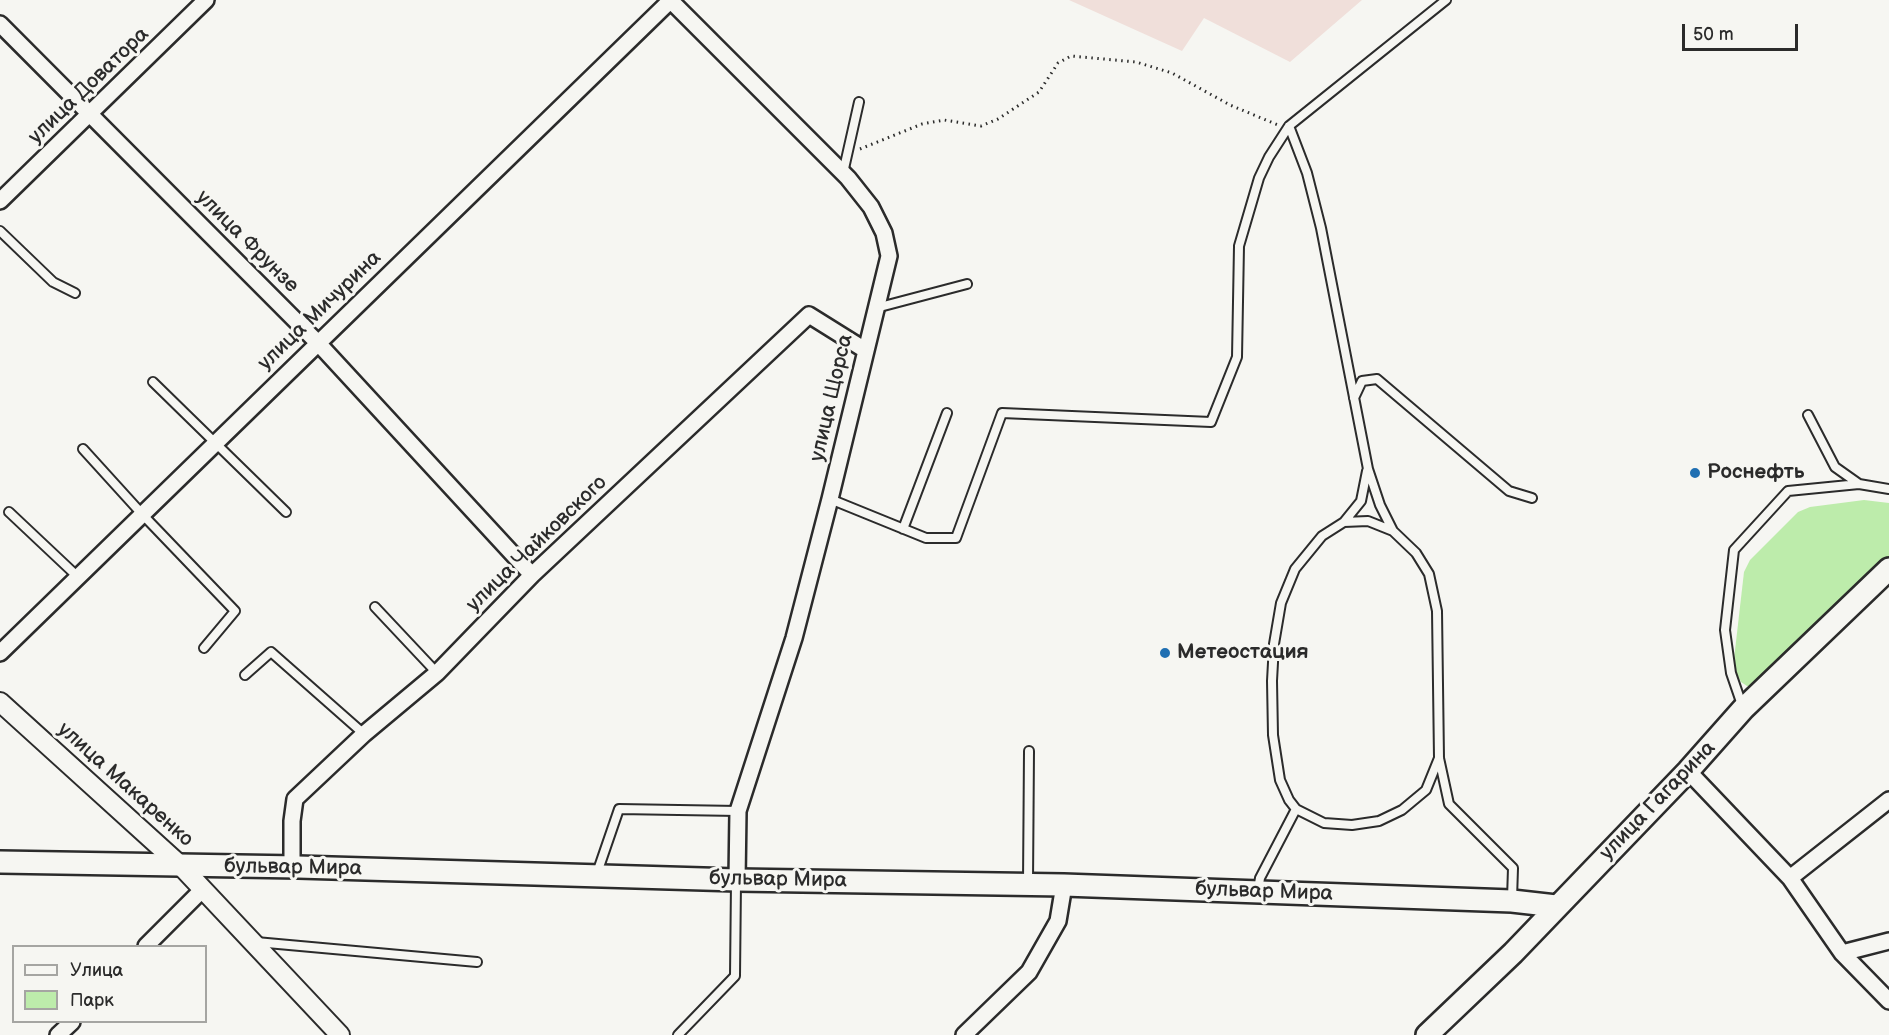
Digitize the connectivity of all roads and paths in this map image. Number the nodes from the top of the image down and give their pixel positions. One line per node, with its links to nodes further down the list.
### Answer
1 (206, 0): 6 (street, улица Доватора)
2 (671, 0): 9 (street, улица Щорса); 15 (street, улица Мичурина)
3 (1446, 0): 7 (lane)
4 (0, 24): 6 (street, улица Фрунзе)
5 (859, 102): 8 (lane)
6 (90, 114): 10 (street, улица Доватора); 15 (street, улица Фрунзе)
7 (1288, 127): 8 (path); 18 (lane); 32 (lane)
8 (847, 154): 9 (lane)
9 (843, 173): 14 (street, улица Щорса)
10 (0, 201)
11 (0, 231): 13 (lane)
12 (967, 284): 14 (lane)
13 (75, 293)
14 (876, 308): 16 (street, улица Щорса)
15 (318, 343): 21 (street, улица Мичурина); 35 (street, улица Фрунзе)
16 (865, 350): 27 (street, улица Щорса); 35 (street, улица Чайковского)
17 (153, 382): 21 (lane)
18 (1354, 400): 23 (lane); 26 (lane)
19 (947, 412): 32 (lane)
20 (1808, 415): 24 (lane)
21 (214, 443): 29 (lane); 30 (street, улица Мичурина)
22 (83, 449): 30 (lane)
23 (1368, 469): 31 (lane); 33 (lane)
24 (1859, 484): 25 (lane); 43 (lane)
25 (1889, 489)
26 (1532, 498)
27 (830, 499): 32 (lane); 50 (street, улица Щорса)
28 (9, 512): 36 (lane)
29 (286, 512)
30 (142, 514): 36 (street, улица Мичурина); 38 (lane)
31 (1344, 522): 33 (lane); 49 (lane)
32 (903, 529)
33 (1394, 531): 46 (lane)
34 (1889, 568): 43 (main road, улица Гагарина)
35 (532, 575): 40 (street, улица Чайковского)
36 (78, 577): 39 (street, улица Мичурина)
37 (375, 607): 40 (lane)
38 (204, 648)
39 (0, 653)
40 (437, 673): 44 (street, улица Чайковского)
41 (245, 675): 44 (lane)
42 (0, 702): 52 (street, улица Макаренко)
43 (1743, 709): 47 (main road, улица Гагарина)
44 (364, 734): 53 (street, улица Чайковского)
45 (1029, 751): 57 (lane)
46 (1439, 758): 49 (lane); 61 (lane)
47 (1688, 771): 55 (street); 62 (main road, улица Гагарина)
48 (1889, 800): 55 (street)
49 (1296, 809): 60 (lane)
50 (738, 811): 54 (lane); 56 (street, улица Щорса)
51 (0, 862): 52 (main road, бульвар Мира)
52 (181, 866): 53 (main road, бульвар Мира); 59 (street, улица Макаренко)
53 (292, 867): 54 (main road, бульвар Мира)
54 (596, 875): 56 (main road, бульвар Мира)
55 (1790, 878): 66 (street)
56 (736, 880): 57 (main road, бульвар Мира); 72 (lane)
57 (1028, 885): 58 (main road, бульвар Мира)
58 (1064, 885): 60 (main road, бульвар Мира); 73 (street)
59 (202, 890): 63 (street, улица Макаренко); 65 (street)
60 (1258, 892): 61 (main road, бульвар Мира)
61 (1512, 901): 62 (main road, бульвар Мира)
62 (1556, 906): 74 (main road, улица Гагарина)
63 (251, 941): 67 (lane); 71 (street, улица Макаренко)
64 (1889, 941): 66 (street)
65 (147, 945)
66 (1842, 953): 68 (street)
67 (477, 962)
68 (1889, 1001)
69 (71, 1023): 70 (street)
70 (58, 1035)
71 (340, 1035)
72 (678, 1035)
73 (964, 1035)
74 (1427, 1035)

